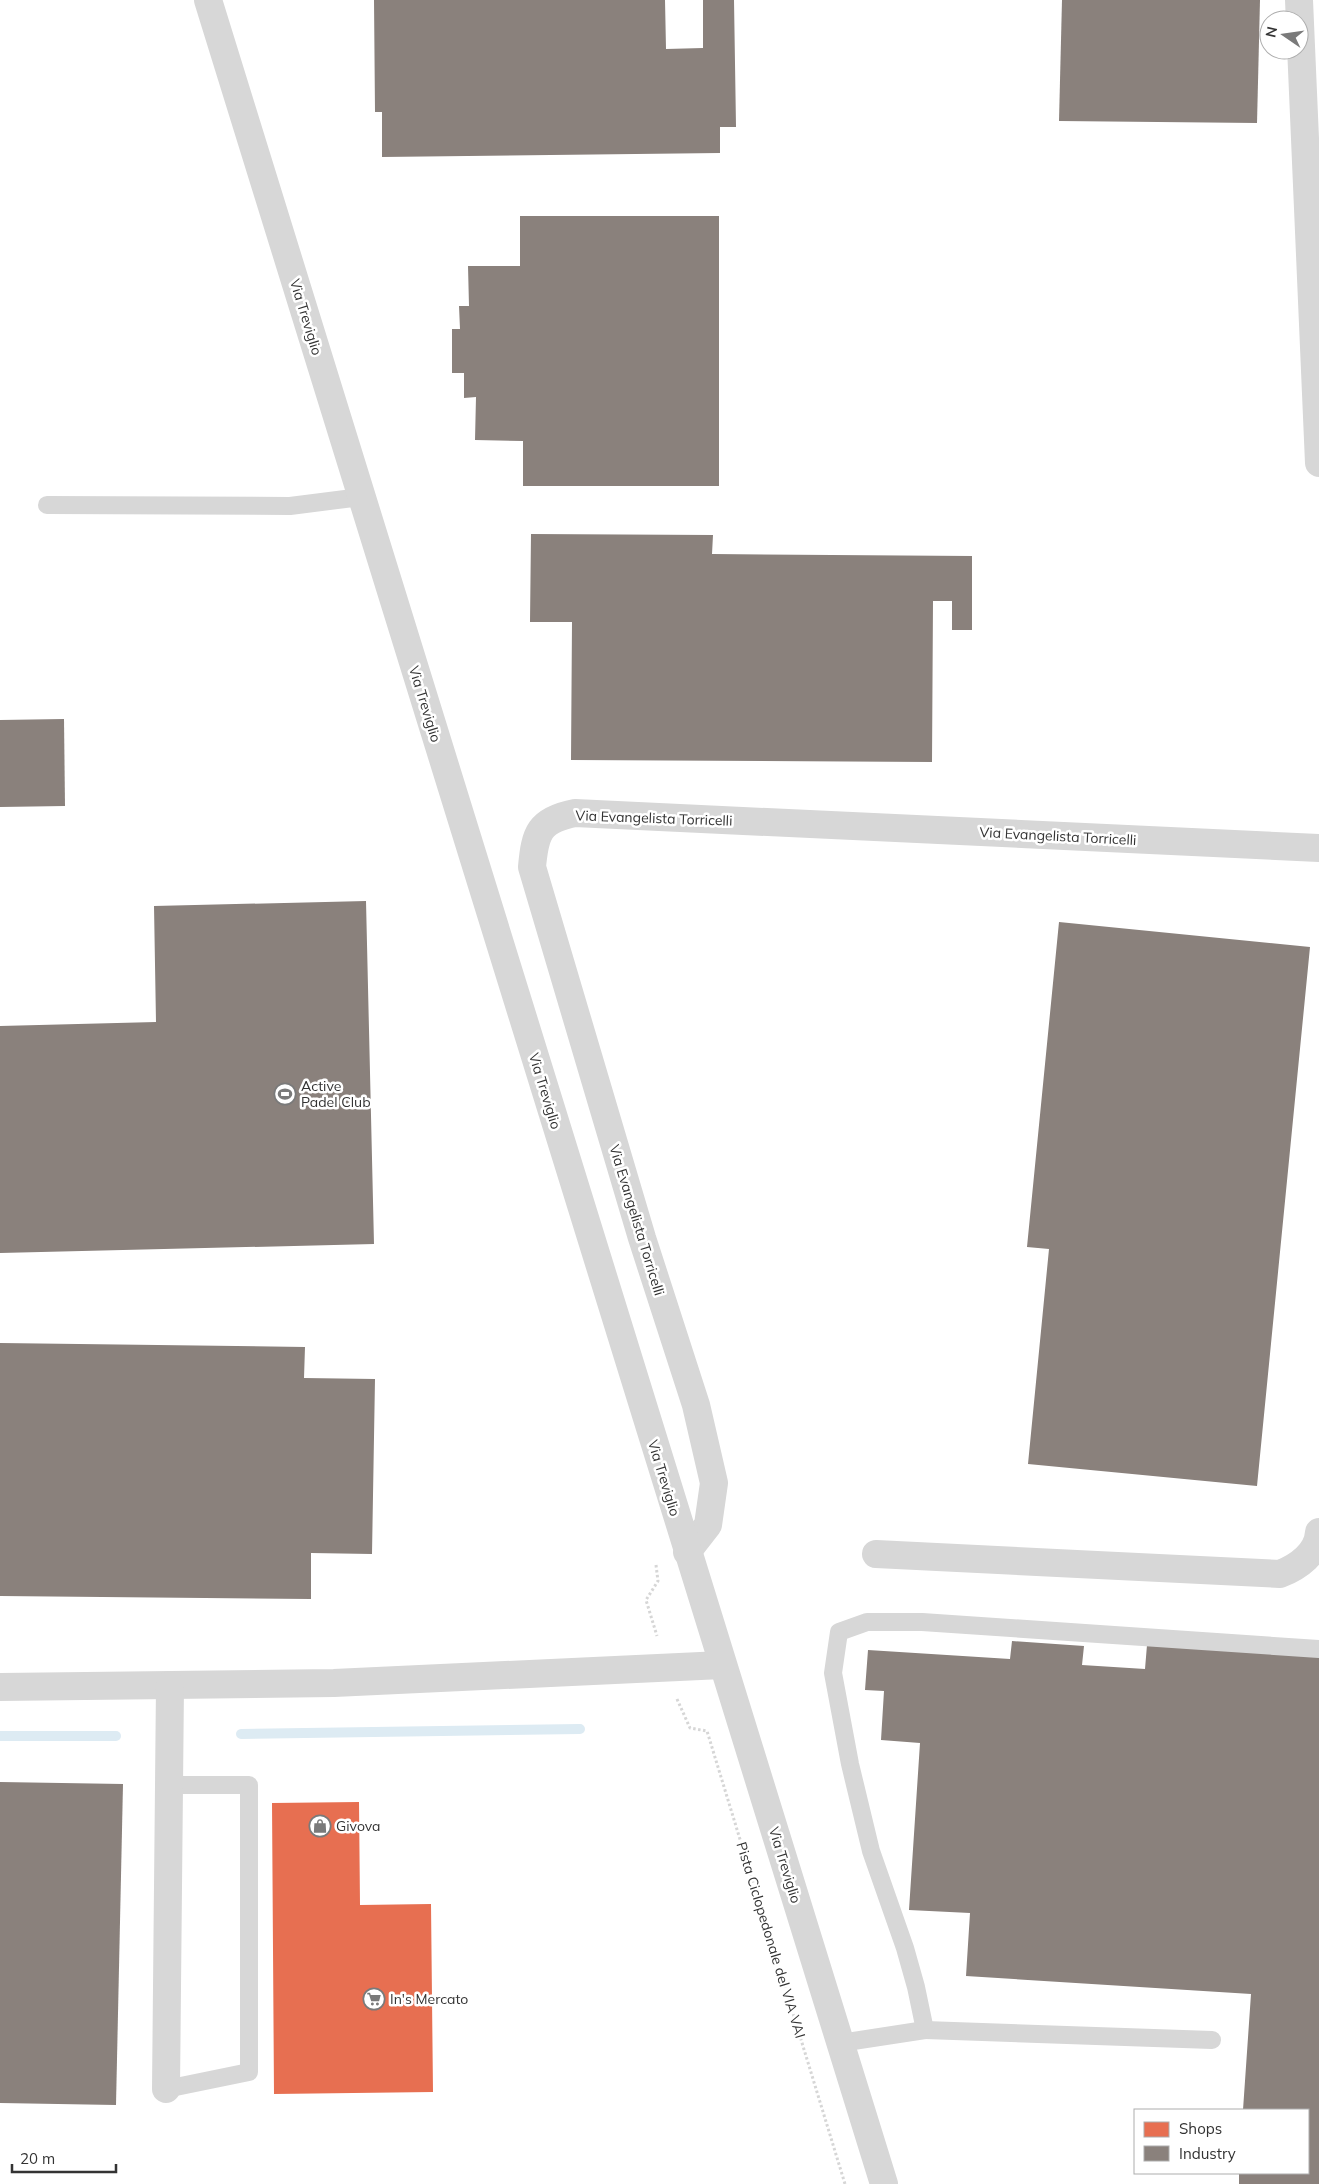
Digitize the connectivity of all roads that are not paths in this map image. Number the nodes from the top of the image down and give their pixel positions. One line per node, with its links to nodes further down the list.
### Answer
1 (208, 0): 4 (street, Via Treviglio)
2 (1299, 0): 3 (street)
3 (1319, 464)
4 (361, 497): 5 (lane); 8 (street, Via Treviglio)
5 (47, 505)
6 (1319, 848): 8 (street, Via Evangelista Torricelli)
7 (1319, 1532): 9 (street)
8 (687, 1552): 11 (street, Via Treviglio)
9 (876, 1554)
10 (1319, 1649): 15 (lane)
11 (722, 1665): 12 (street); 17 (street, Via Treviglio)
12 (170, 1685): 13 (street); 14 (street)
13 (0, 1687)
14 (169, 1785): 18 (street); 18 (lane)
15 (925, 2030): 16 (lane); 17 (lane)
16 (1212, 2040)
17 (840, 2044): 19 (street, Via Treviglio)
18 (166, 2088)
19 (884, 2183)

